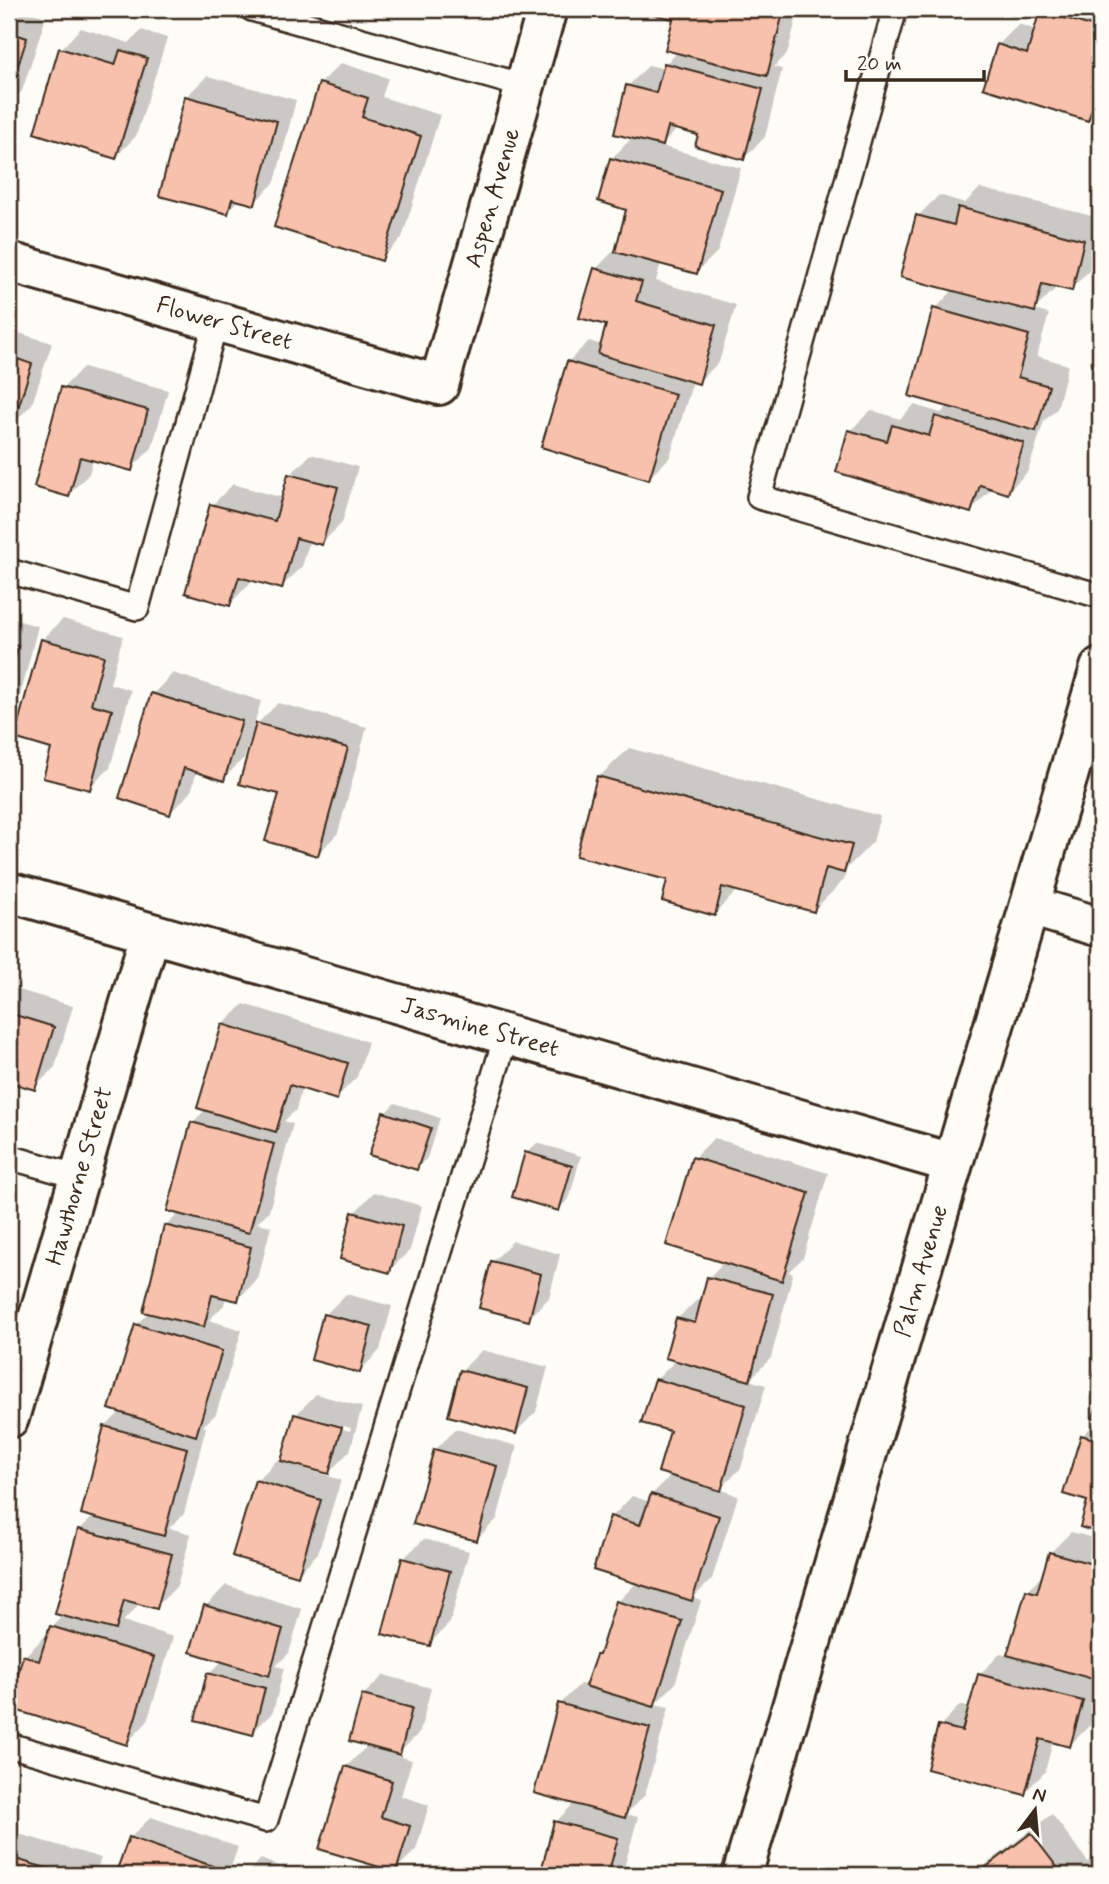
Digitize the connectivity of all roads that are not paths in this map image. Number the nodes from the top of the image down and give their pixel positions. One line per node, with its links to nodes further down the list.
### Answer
1 (252, 9): 4 (lane)
2 (547, 9): 4 (street, Aspen Avenue)
3 (895, 9): 9 (lane)
4 (524, 86): 7 (street, Aspen Avenue)
5 (9, 262): 6 (street, Flower Street)
6 (216, 321): 7 (street, Flower Street); 8 (lane)
7 (439, 385)
8 (9, 571)
9 (1100, 596)
10 (1100, 668): 12 (street, Palm Avenue)
11 (9, 892): 14 (street, Jasmine Street)
12 (1030, 906): 13 (street); 17 (street, Palm Avenue)
13 (1100, 927)
14 (150, 934): 15 (street, Jasmine Street); 18 (street, Hawthorne Street)
15 (506, 1036): 17 (street, Jasmine Street); 20 (lane)
16 (9, 1157): 18 (lane)
17 (952, 1163): 21 (street, Palm Avenue)
18 (79, 1177): 19 (street, Hawthorne Street)
19 (9, 1418)
20 (9, 1745)
21 (742, 1875)

